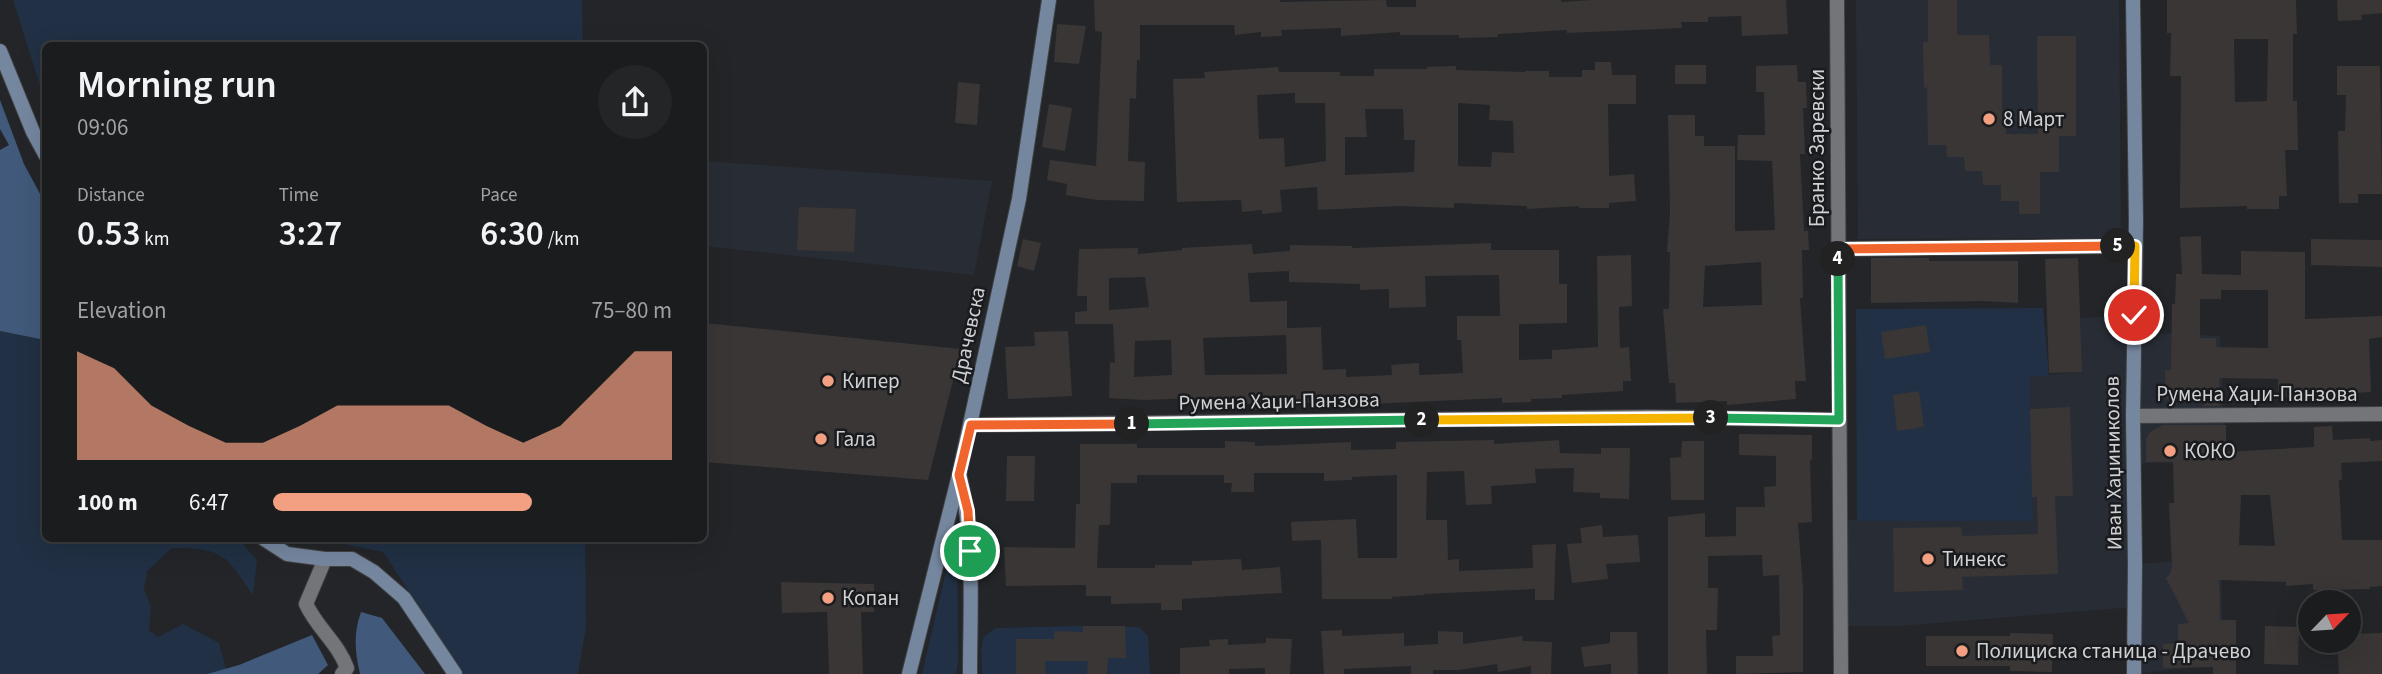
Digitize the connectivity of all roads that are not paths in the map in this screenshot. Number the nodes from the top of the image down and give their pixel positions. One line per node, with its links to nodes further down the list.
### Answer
1 (1049, 0): 11 (street, Драчевска)
2 (1837, 0): 7 (street, Бранко Заревски)
3 (2133, 0): 6 (street, Иван Хаџиниколов)
4 (0, 51): 5 (street)
5 (42, 147)
6 (2135, 246): 7 (street); 9 (street, Иван Хаџиниколов)
7 (1838, 249): 10 (street, Бранко Заревски)
8 (2382, 414): 9 (street, Румена Хаџи-Панзова)
9 (2133, 415): 20 (street, Иван Хаџиниколов)
10 (1839, 420): 11 (street, Румена Хаџи-Панзова); 19 (street, Бранко Заревски)
11 (971, 425): 12 (street, Драчевска)
12 (959, 475): 17 (street, Драчевска); 18 (street)
13 (269, 542): 14 (street)
14 (325, 559): 15 (street); 16 (street)
15 (342, 674)
16 (455, 674)
17 (909, 674)
18 (970, 674)
19 (1841, 674)
20 (2134, 674)

